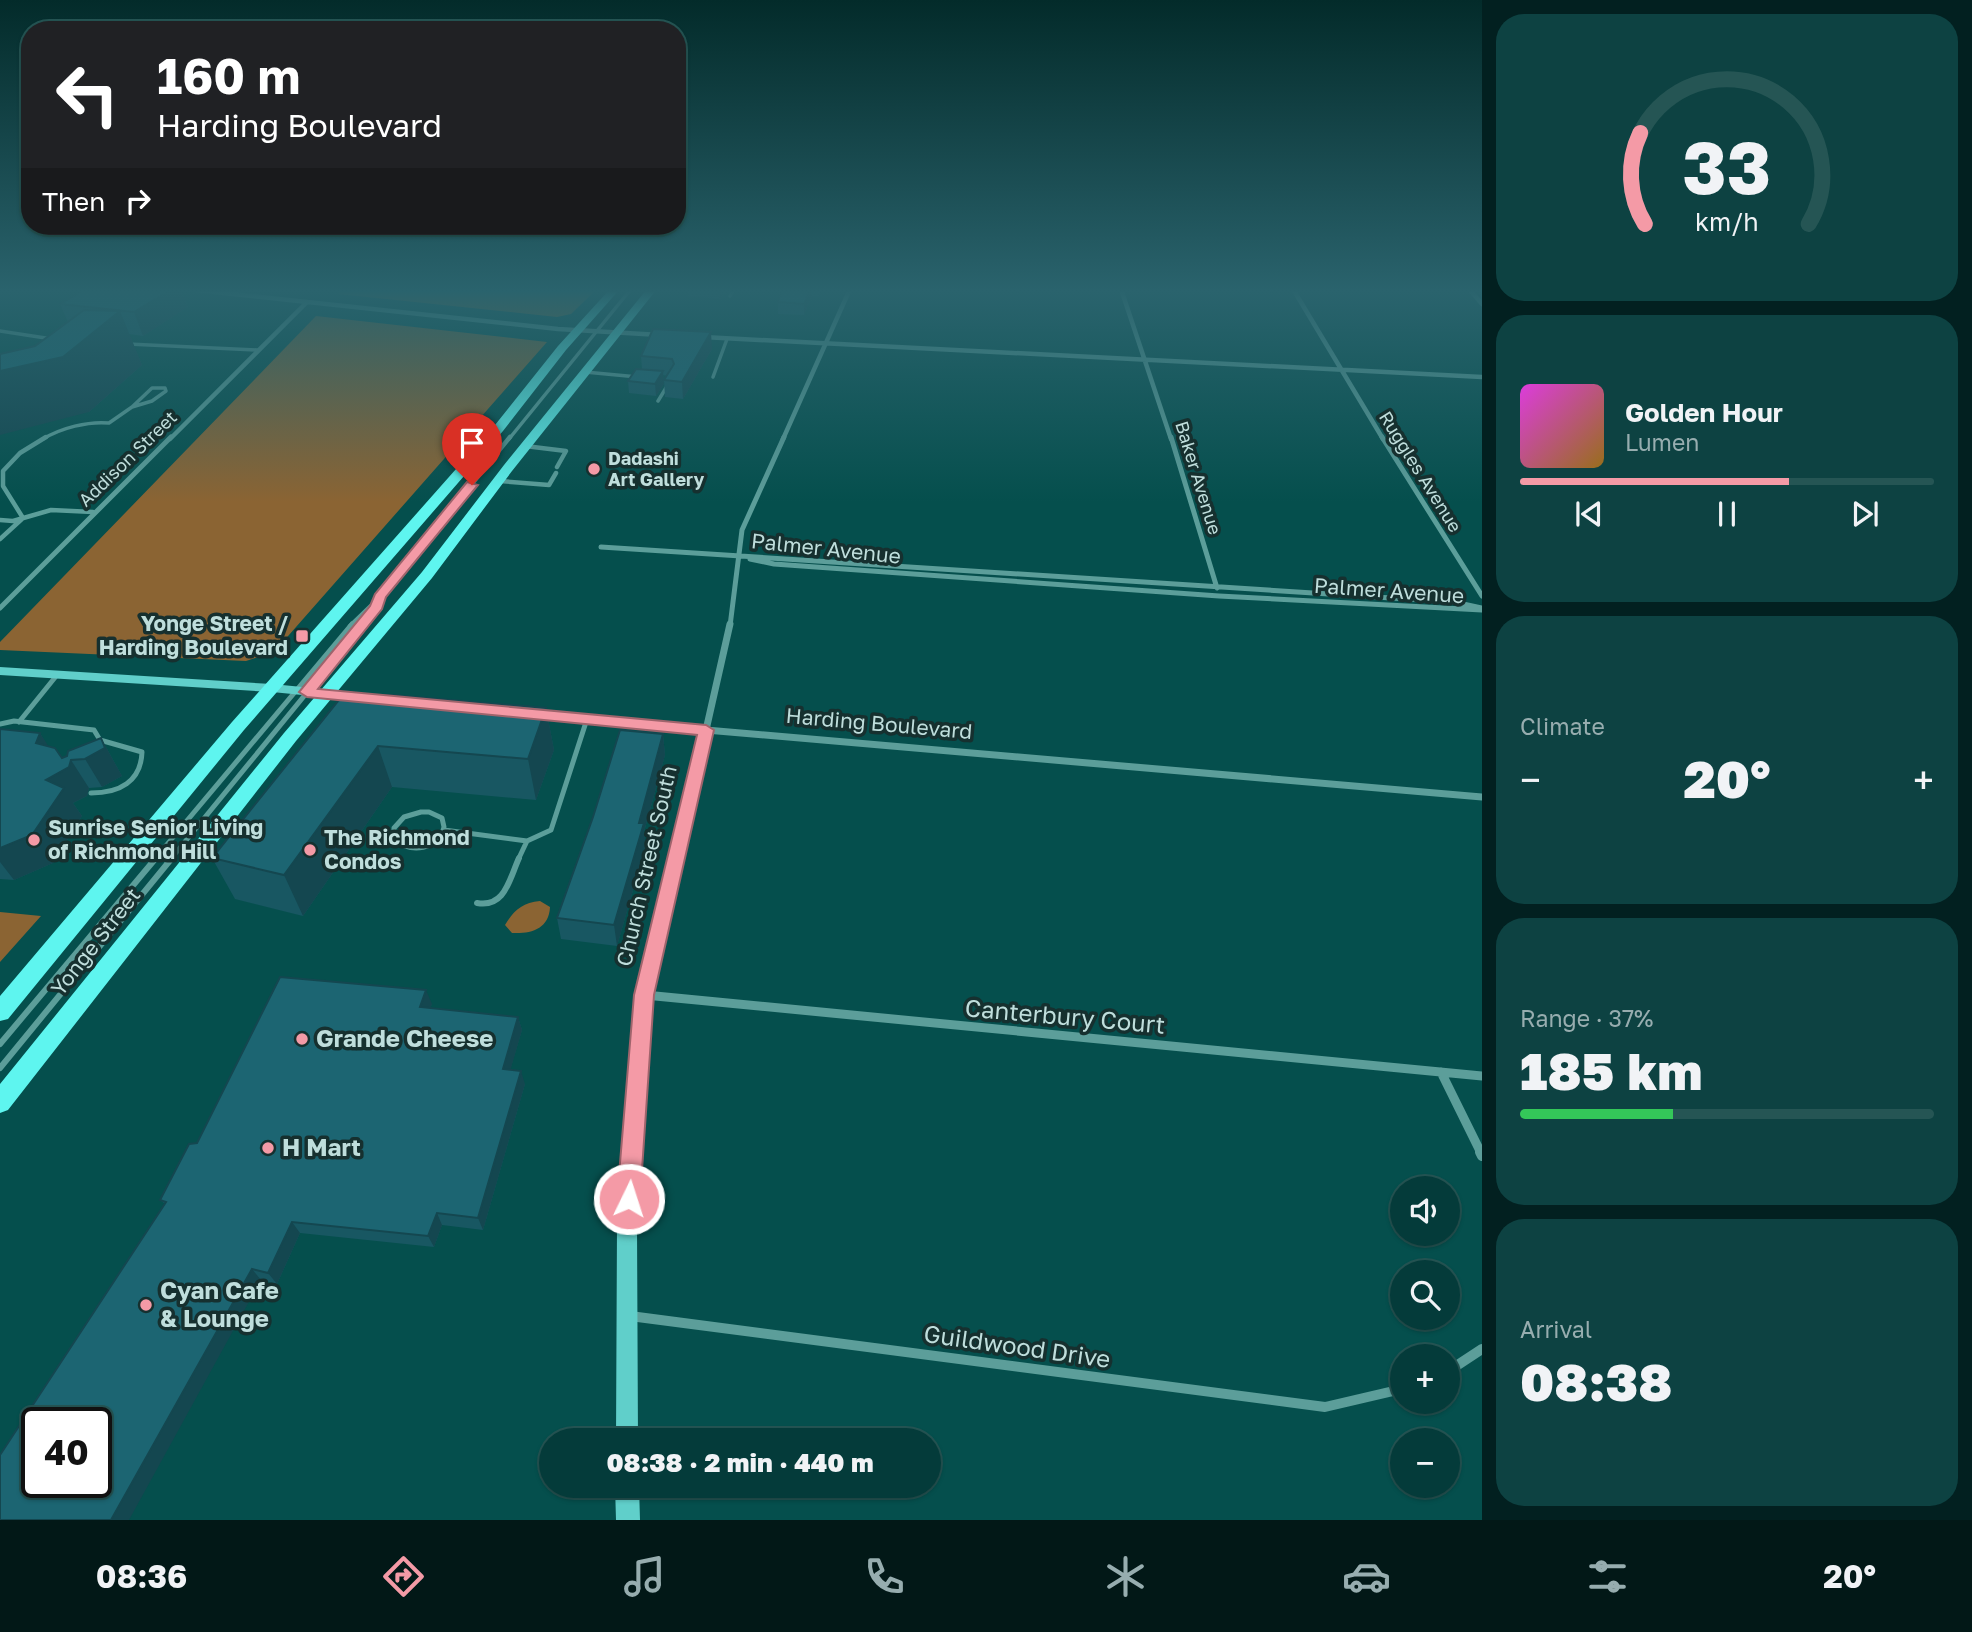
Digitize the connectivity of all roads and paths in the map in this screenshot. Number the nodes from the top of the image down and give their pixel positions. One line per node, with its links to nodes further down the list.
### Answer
1 (247, 360): 21 (street, Addison Street)
2 (555, 360): 35 (main road, Yonge Street)
3 (574, 360): 30 (lane)
4 (595, 360): 11 (main road, Yonge Street)
5 (719, 360): 12 (lane)
6 (818, 360): 26 (street, Church Street South)
7 (1125, 360): 9 (street)
8 (1334, 360): 10 (street, Ruggles Avenue)
9 (1145, 361): 10 (street); 27 (street, Baker Avenue)
10 (1339, 369): 13 (street); 29 (street, Ruggles Avenue)
11 (585, 372): 14 (lane); 18 (main road, Yonge Street)
12 (713, 377)
13 (1482, 377)
14 (647, 378)
15 (659, 379): 16 (lane)
16 (658, 401)
17 (132, 407): 17 (lane); 22 (lane)
18 (525, 446): 19 (lane); 20 (main road, Yonge Street)
19 (556, 470): 20 (lane)
20 (499, 480): 36 (main road, Yonge Street)
21 (93, 512): 22 (lane); 31 (street, Addison Street)
22 (23, 518): 23 (lane); 24 (lane)
23 (0, 520)
24 (0, 539)
25 (601, 547): 26 (street)
26 (739, 557): 27 (street, Palmer Avenue); 28 (street, Palmer Avenue); 42 (street, Church Street South)
27 (1216, 586): 28 (street, Baker Avenue); 32 (street, Palmer Avenue)
28 (1219, 596): 32 (street, Palmer Avenue)
29 (1482, 596)
30 (380, 597): 36 (lane); 36 (lane)
31 (0, 608)
32 (1482, 609)
33 (0, 671): 34 (street)
34 (57, 675): 35 (street); 40 (lane)
35 (272, 688): 36 (street); 51 (main road, Yonge Street)
36 (309, 693): 37 (street); 52 (lane); 53 (lane); 56 (main road, Yonge Street)
37 (373, 698)
38 (520, 713): 39 (street, Harding Boulevard)
39 (587, 719): 42 (street, Harding Boulevard); 48 (lane)
40 (19, 722): 41 (lane); 43 (lane)
41 (0, 724)
42 (706, 730): 46 (street, Harding Boulevard); 50 (street, Church Street South)
43 (100, 740): 44 (lane); 45 (lane)
44 (92, 751)
45 (91, 793)
46 (1482, 797)
47 (444, 830): 47 (lane); 48 (lane)
48 (527, 841): 49 (lane)
49 (477, 903)
50 (644, 995): 54 (street, Canterbury Court); 58 (street, Church Street South)
51 (0, 1012)
52 (0, 1044)
53 (0, 1068)
54 (1441, 1072): 55 (street, Canterbury Court); 57 (street)
55 (1482, 1076)
56 (0, 1102)
57 (1482, 1156)
58 (626, 1316): 61 (street, Guildwood Drive); 62 (street, Church Street South)
59 (1482, 1349): 60 (street)
60 (1460, 1363)
61 (1390, 1392)
62 (627, 1428)
63 (627, 1498): 64 (street)
64 (628, 1520)

